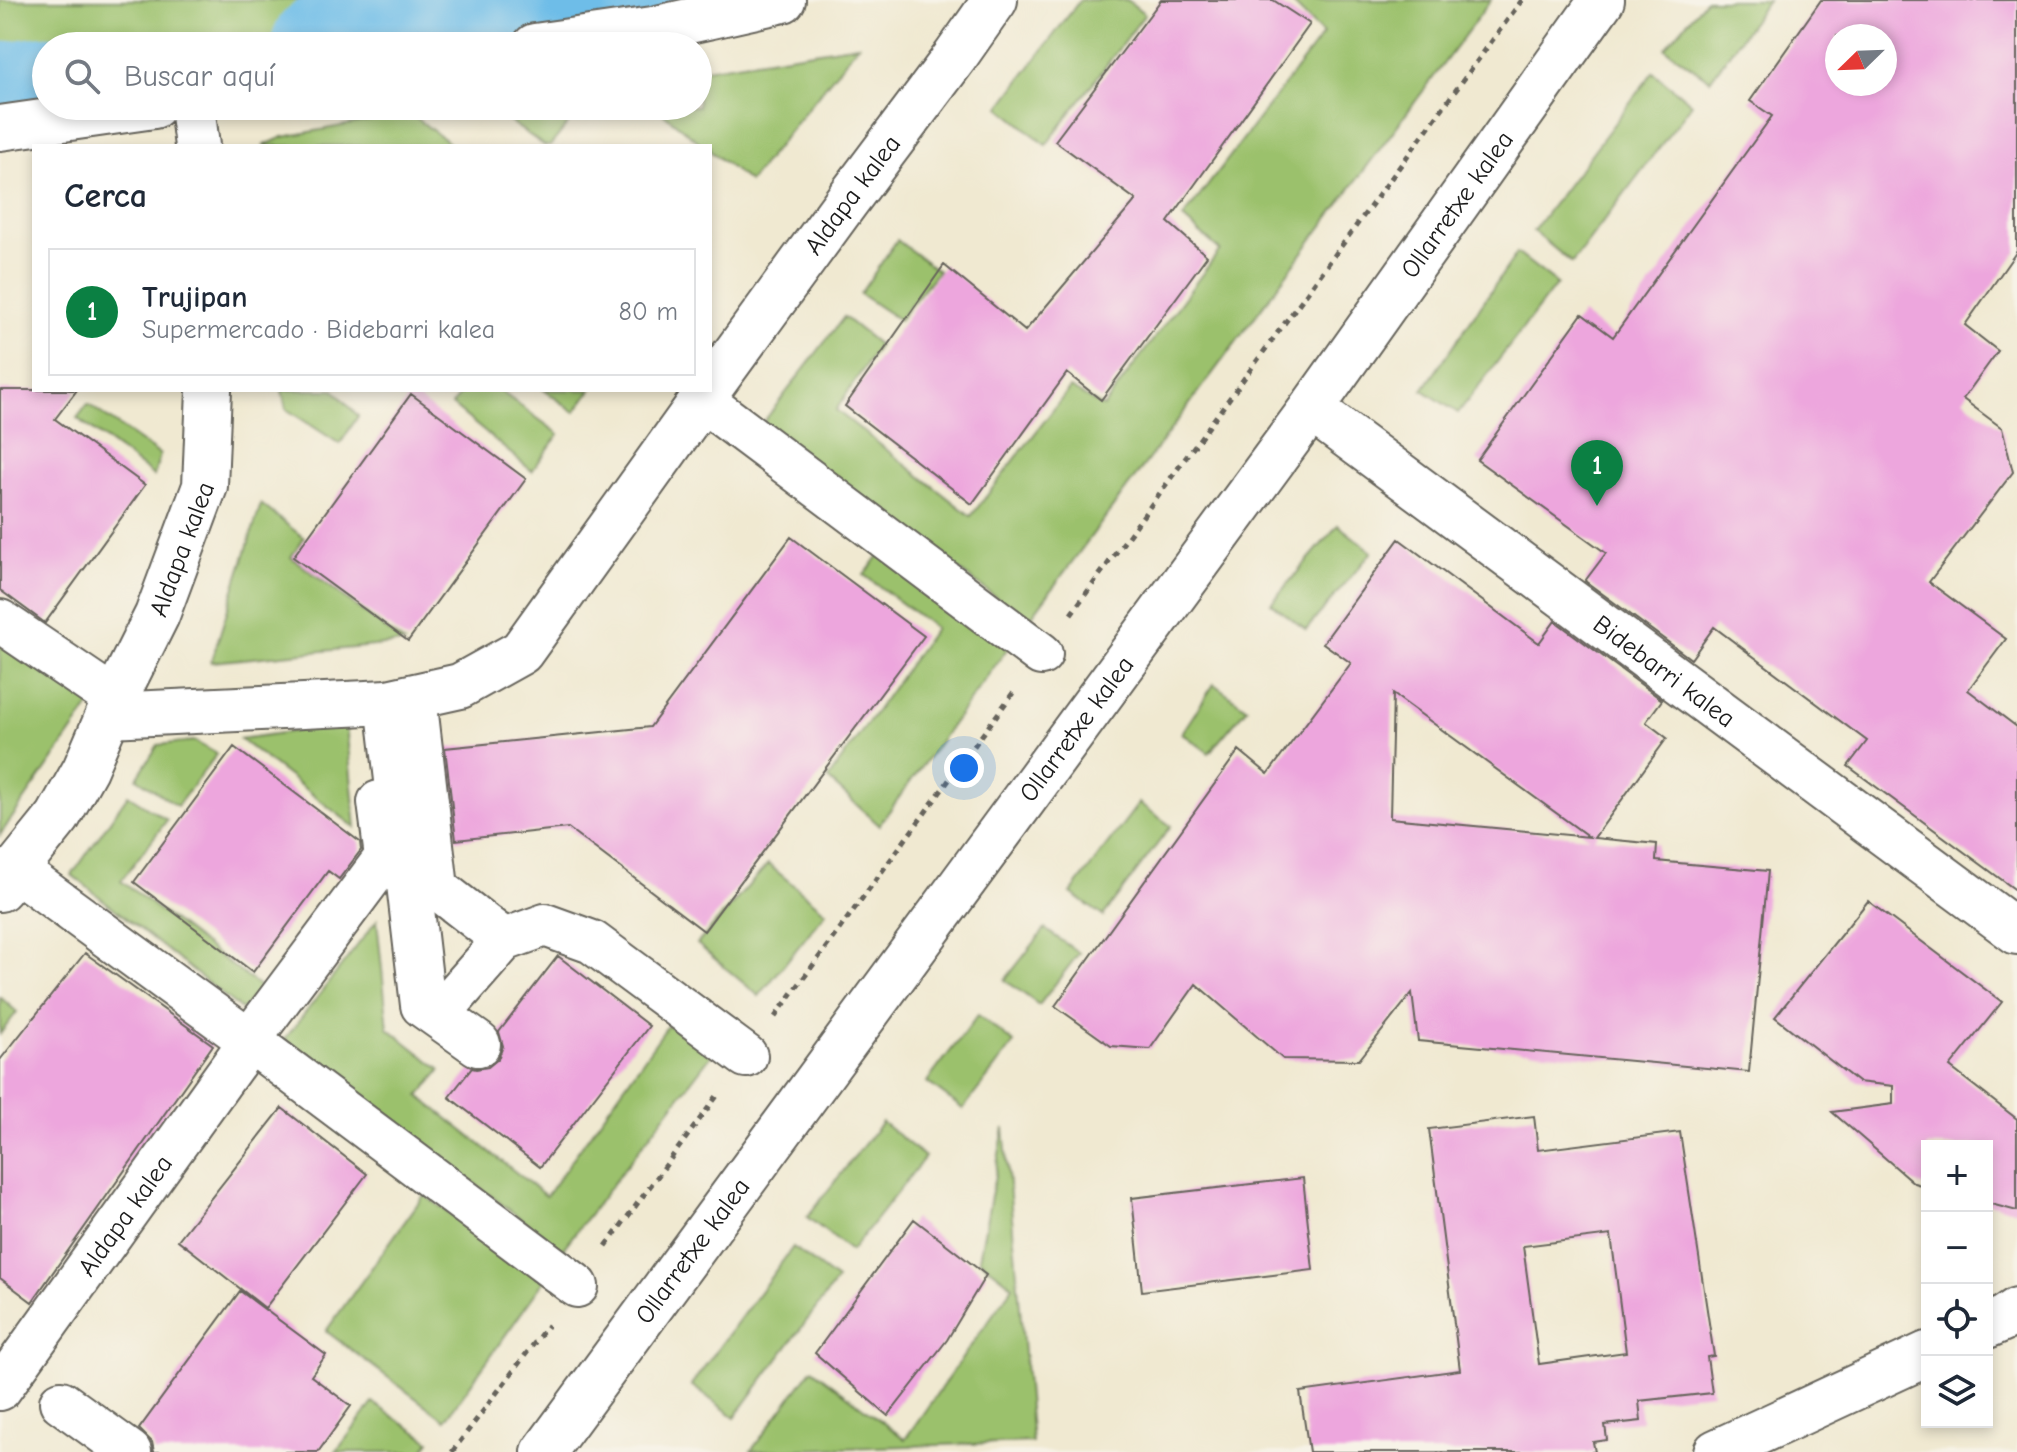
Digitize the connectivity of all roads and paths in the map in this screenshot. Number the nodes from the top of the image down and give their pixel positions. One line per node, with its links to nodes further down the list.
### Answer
1 (783, 0): 5 (street)
2 (995, 0): 10 (street, Aldapa kalea)
3 (1522, 0): 15 (path)
4 (1602, 0): 13 (street, Ollarretxe kalea)
5 (632, 32)
6 (56, 120): 8 (street)
7 (194, 120): 9 (street)
8 (0, 128)
9 (197, 144)
10 (712, 386)
11 (209, 392): 17 (street, Aldapa kalea)
12 (707, 393): 15 (street); 16 (street, Aldapa kalea)
13 (1311, 409): 19 (street, Bidebarri kalea); 33 (street, Ollarretxe kalea)
14 (0, 621): 17 (street)
15 (1041, 654): 24 (path)
16 (390, 701): 17 (street, Aldapa kalea); 20 (street); 22 (street, Aldapa kalea); 23 (street)
17 (112, 707): 18 (street, Aldapa kalea)
18 (8, 880): 22 (street, Aldapa kalea)
19 (2017, 932)
20 (504, 940): 21 (street); 24 (street)
21 (454, 997)
22 (250, 1040): 25 (street, Aldapa kalea); 29 (street, Aldapa kalea)
23 (478, 1044)
24 (746, 1056): 25 (path)
25 (577, 1286): 32 (path)
26 (2017, 1310): 27 (street)
27 (1993, 1323)
28 (1923, 1356): 34 (street)
29 (0, 1389)
30 (61, 1402): 31 (street)
31 (130, 1452)
32 (452, 1452)
33 (544, 1452)
34 (1716, 1452)

